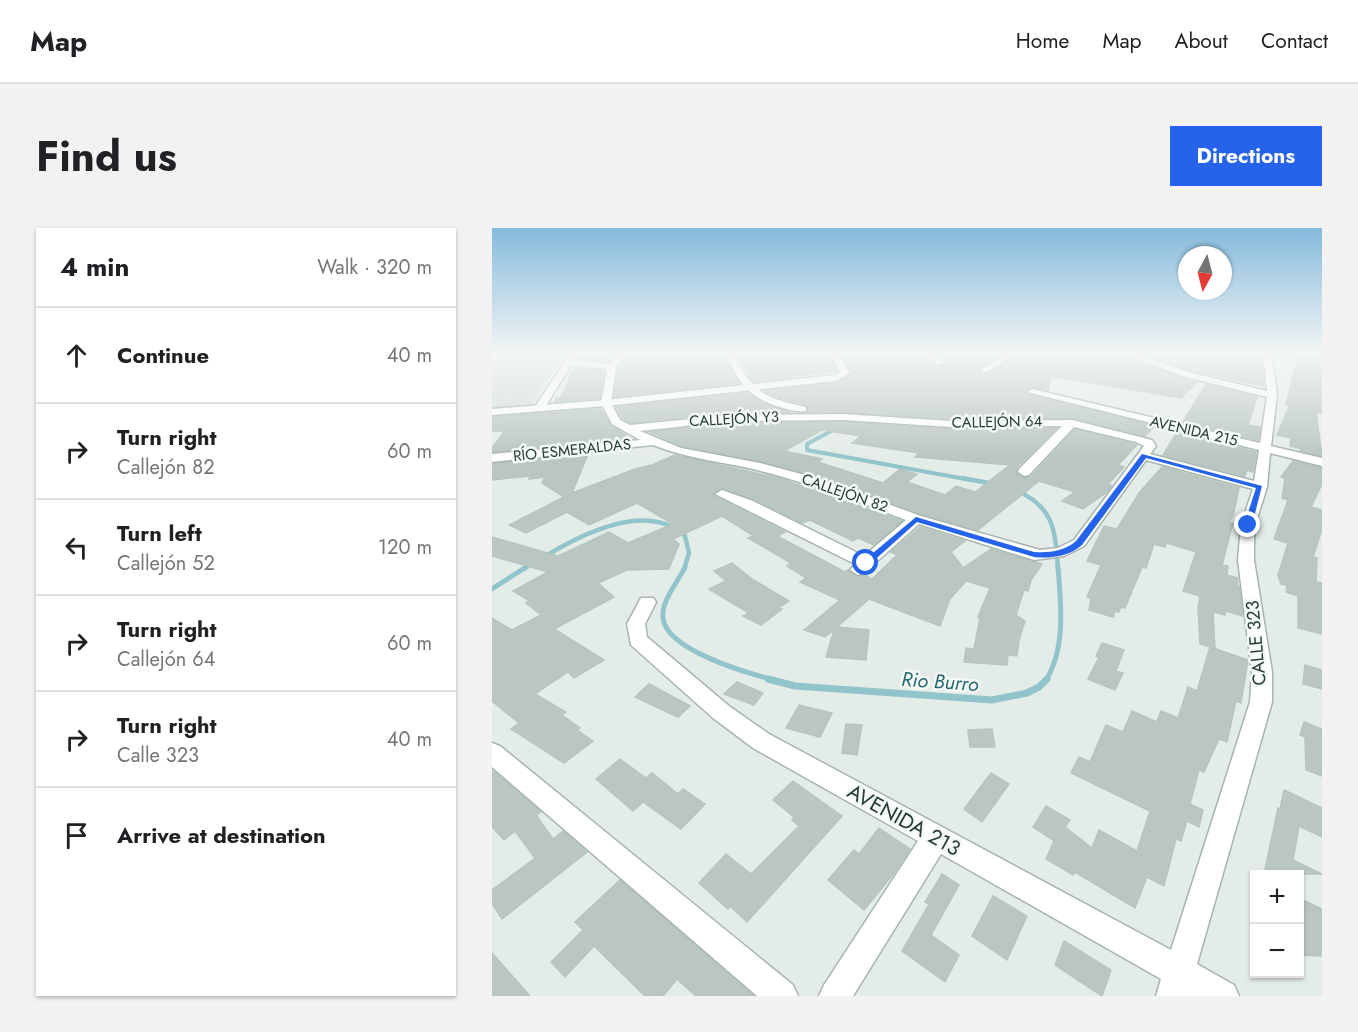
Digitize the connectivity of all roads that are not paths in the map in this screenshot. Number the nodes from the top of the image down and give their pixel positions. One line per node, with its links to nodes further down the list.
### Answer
1 (553, 388): 9 (street)
2 (609, 388): 8 (street)
3 (746, 388): 8 (street); 11 (street)
4 (1242, 388): 7 (street)
5 (1271, 388): 7 (street, CALLE 323)
6 (1032, 392): 15 (street, AVENIDA 215)
7 (1272, 395): 15 (street, CALLE 323)
8 (606, 403): 9 (street); 13 (street)
9 (540, 407): 10 (street)
10 (492, 411)
11 (843, 417): 12 (street, CALLEJÓN 64); 13 (street, CALLEJÓN Y3)
12 (1072, 423): 16 (street, CALLEJÓN 64); 19 (street)
13 (627, 429): 14 (street, CALLEJÓN 82)
14 (652, 441): 17 (street, RÍO ESMERALDAS); 22 (street, CALLEJÓN 82)
15 (1264, 447): 18 (street, AVENIDA 215); 20 (street, CALLE 323)
16 (1146, 449): 20 (street, CALLEJÓN 64); 22 (street, CALLEJÓN 82)
17 (492, 458)
18 (1322, 462)
19 (1024, 472)
20 (1260, 487): 26 (street, CALLE 323)
21 (722, 494): 22 (street)
22 (916, 519)
23 (647, 602): 25 (street, AVENIDA 213)
24 (492, 753): 27 (street)
25 (936, 838): 26 (street, AVENIDA 213); 28 (street)
26 (1175, 984): 29 (street, AVENIDA 213)
27 (782, 996)
28 (835, 996)
29 (1223, 996)

